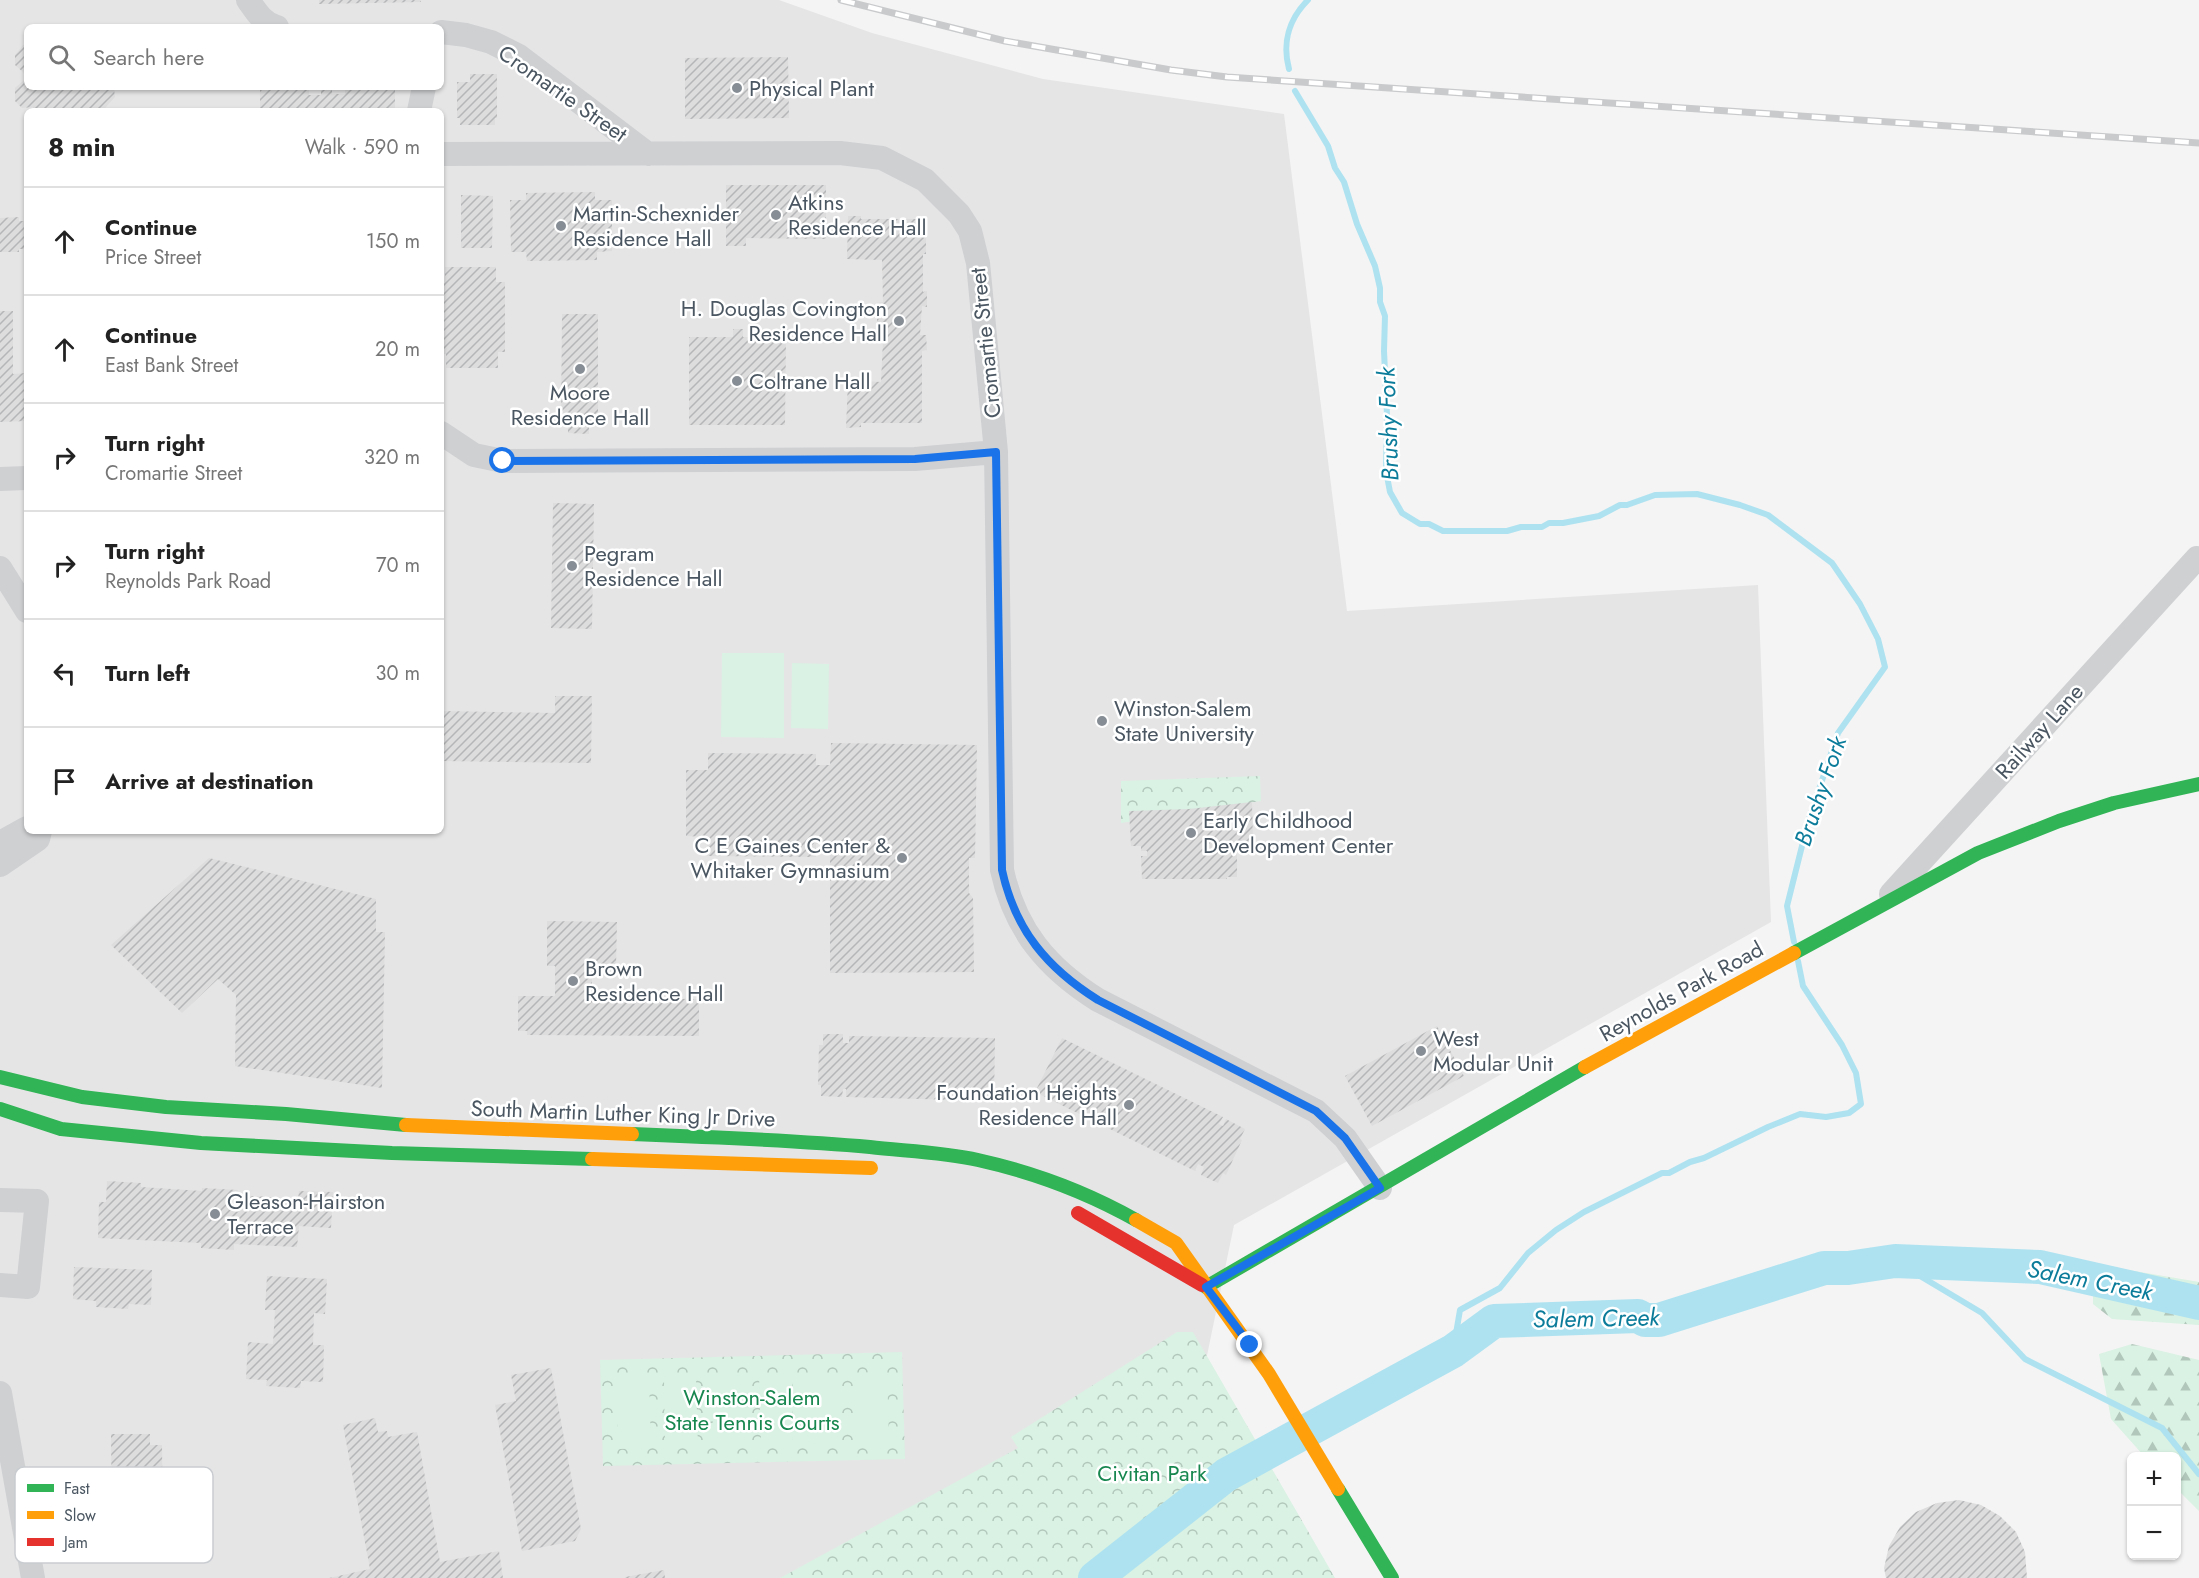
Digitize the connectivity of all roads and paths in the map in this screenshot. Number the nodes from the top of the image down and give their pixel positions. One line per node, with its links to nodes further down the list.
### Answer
1 (248, 0): 2 (street)
2 (268, 24)
3 (444, 33): 7 (street, Cromartie Street)
4 (423, 90): 5 (street)
5 (420, 108)
6 (444, 154): 7 (street, Cromartie Street)
7 (648, 154): 9 (street, Cromartie Street)
8 (444, 435): 9 (street)
9 (996, 452): 23 (street, Cromartie Street)
10 (24, 478): 11 (street)
11 (0, 479)
12 (2197, 558): 19 (street, Railway Lane)
13 (0, 568): 14 (street)
14 (24, 606)
15 (2199, 784): 19 (main road, Reynolds Park Road)
16 (24, 831): 18 (street)
17 (39, 834): 18 (street)
18 (3, 852)
19 (1881, 904): 23 (main road, Reynolds Park Road)
20 (0, 1077): 27 (main road, South Martin Luther King Jr Drive)
21 (0, 1109): 22 (main road, South Martin Luther King Jr Drive)
22 (883, 1168)
23 (1380, 1188): 27 (main road, Reynolds Park Road)
24 (0, 1200): 26 (street)
25 (1067, 1208): 27 (main road, South Martin Luther King Jr Drive)
26 (0, 1285)
27 (1206, 1287): 32 (main road, South Martin Luther King Jr Drive)
28 (0, 1393): 29 (street)
29 (15, 1477)
30 (30, 1563): 31 (street)
31 (33, 1578)
32 (1392, 1578)

